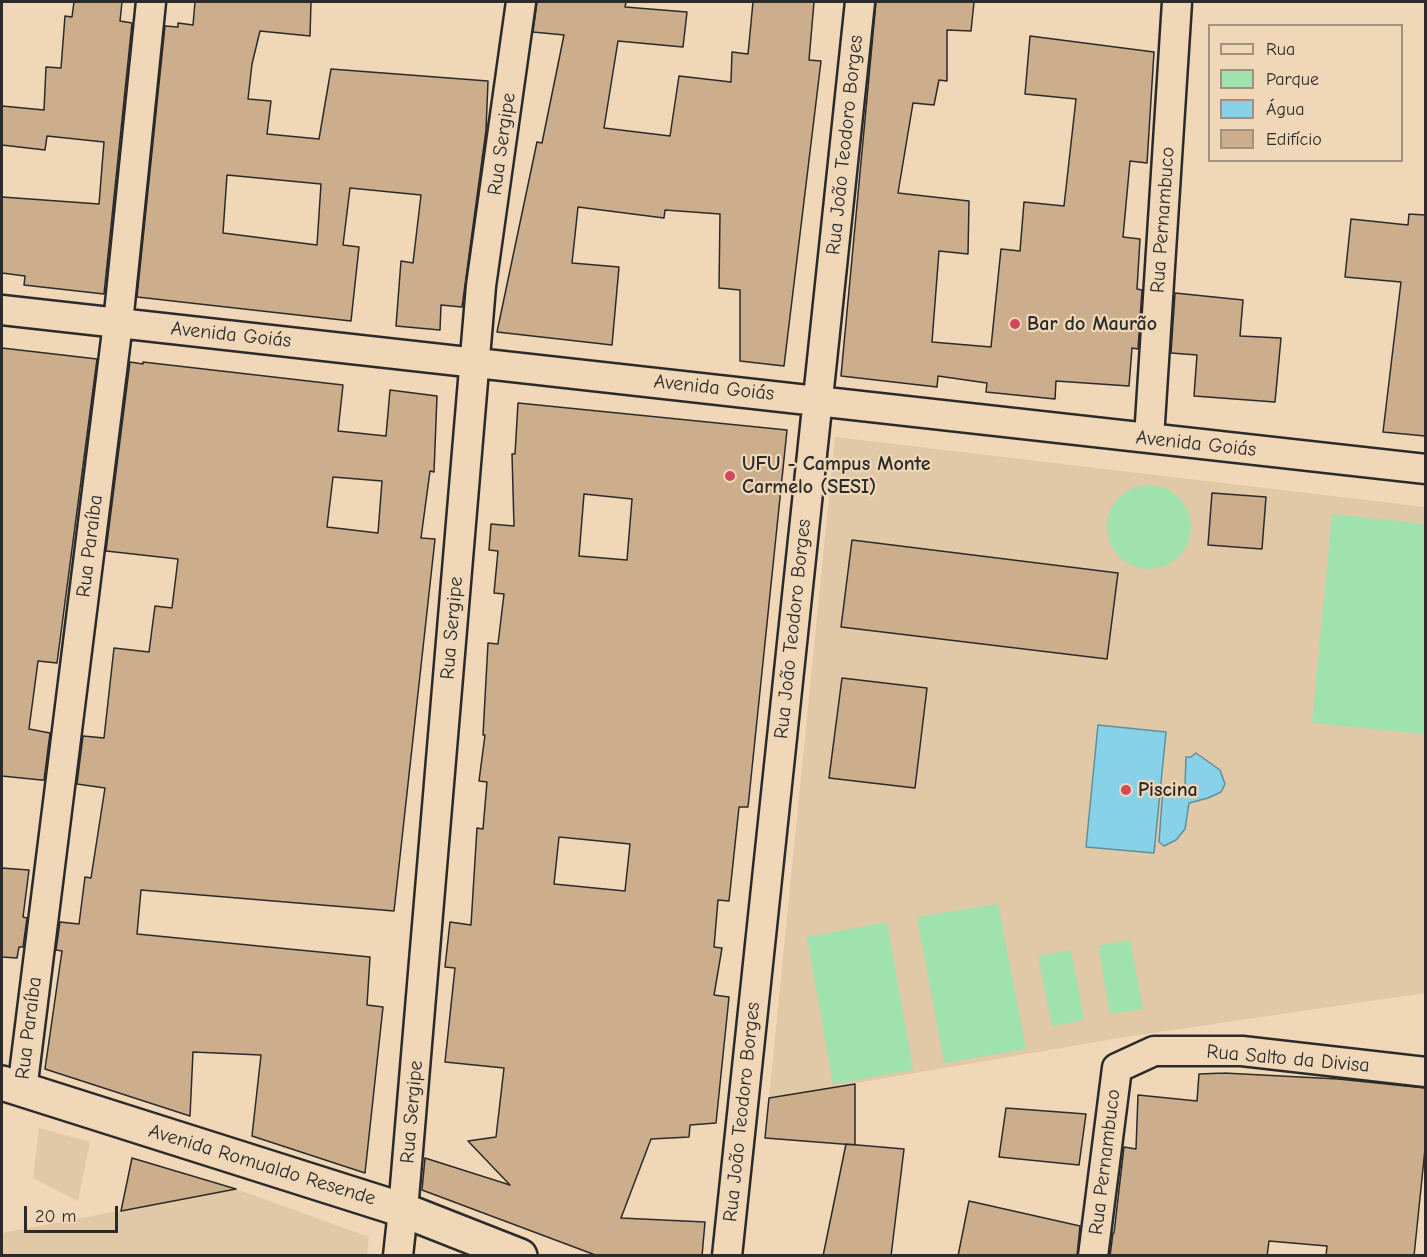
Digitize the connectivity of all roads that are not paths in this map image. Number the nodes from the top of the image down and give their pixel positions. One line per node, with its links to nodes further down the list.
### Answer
1 (151, 2): 6 (street, Rua Paraíba)
2 (521, 2): 7 (street, Rua Sergipe)
3 (860, 2): 8 (street, Rua João Teodoro Borges)
4 (1177, 2): 9 (street, Rua Pernambuco)
5 (2, 310): 6 (street, Avenida Goiás)
6 (118, 323): 7 (street, Avenida Goiás); 13 (street, Rua Paraíba)
7 (474, 361): 8 (street, Avenida Goiás); 14 (street, Rua Sergipe)
8 (818, 400): 9 (street, Avenida Goiás); 17 (street, Rua João Teodoro Borges)
9 (1149, 438): 10 (street, Avenida Goiás)
10 (1425, 469)
11 (1117, 1068): 12 (street, Rua Salto da Divisa); 18 (street, Rua Pernambuco)
12 (1425, 1072)
13 (12, 1086): 14 (street, Avenida Romualdo Resende)
14 (403, 1210): 15 (street, Rua Sergipe); 16 (street, Avenida Romualdo Resende)
15 (398, 1256)
16 (520, 1256)
17 (727, 1256)
18 (1093, 1256)

